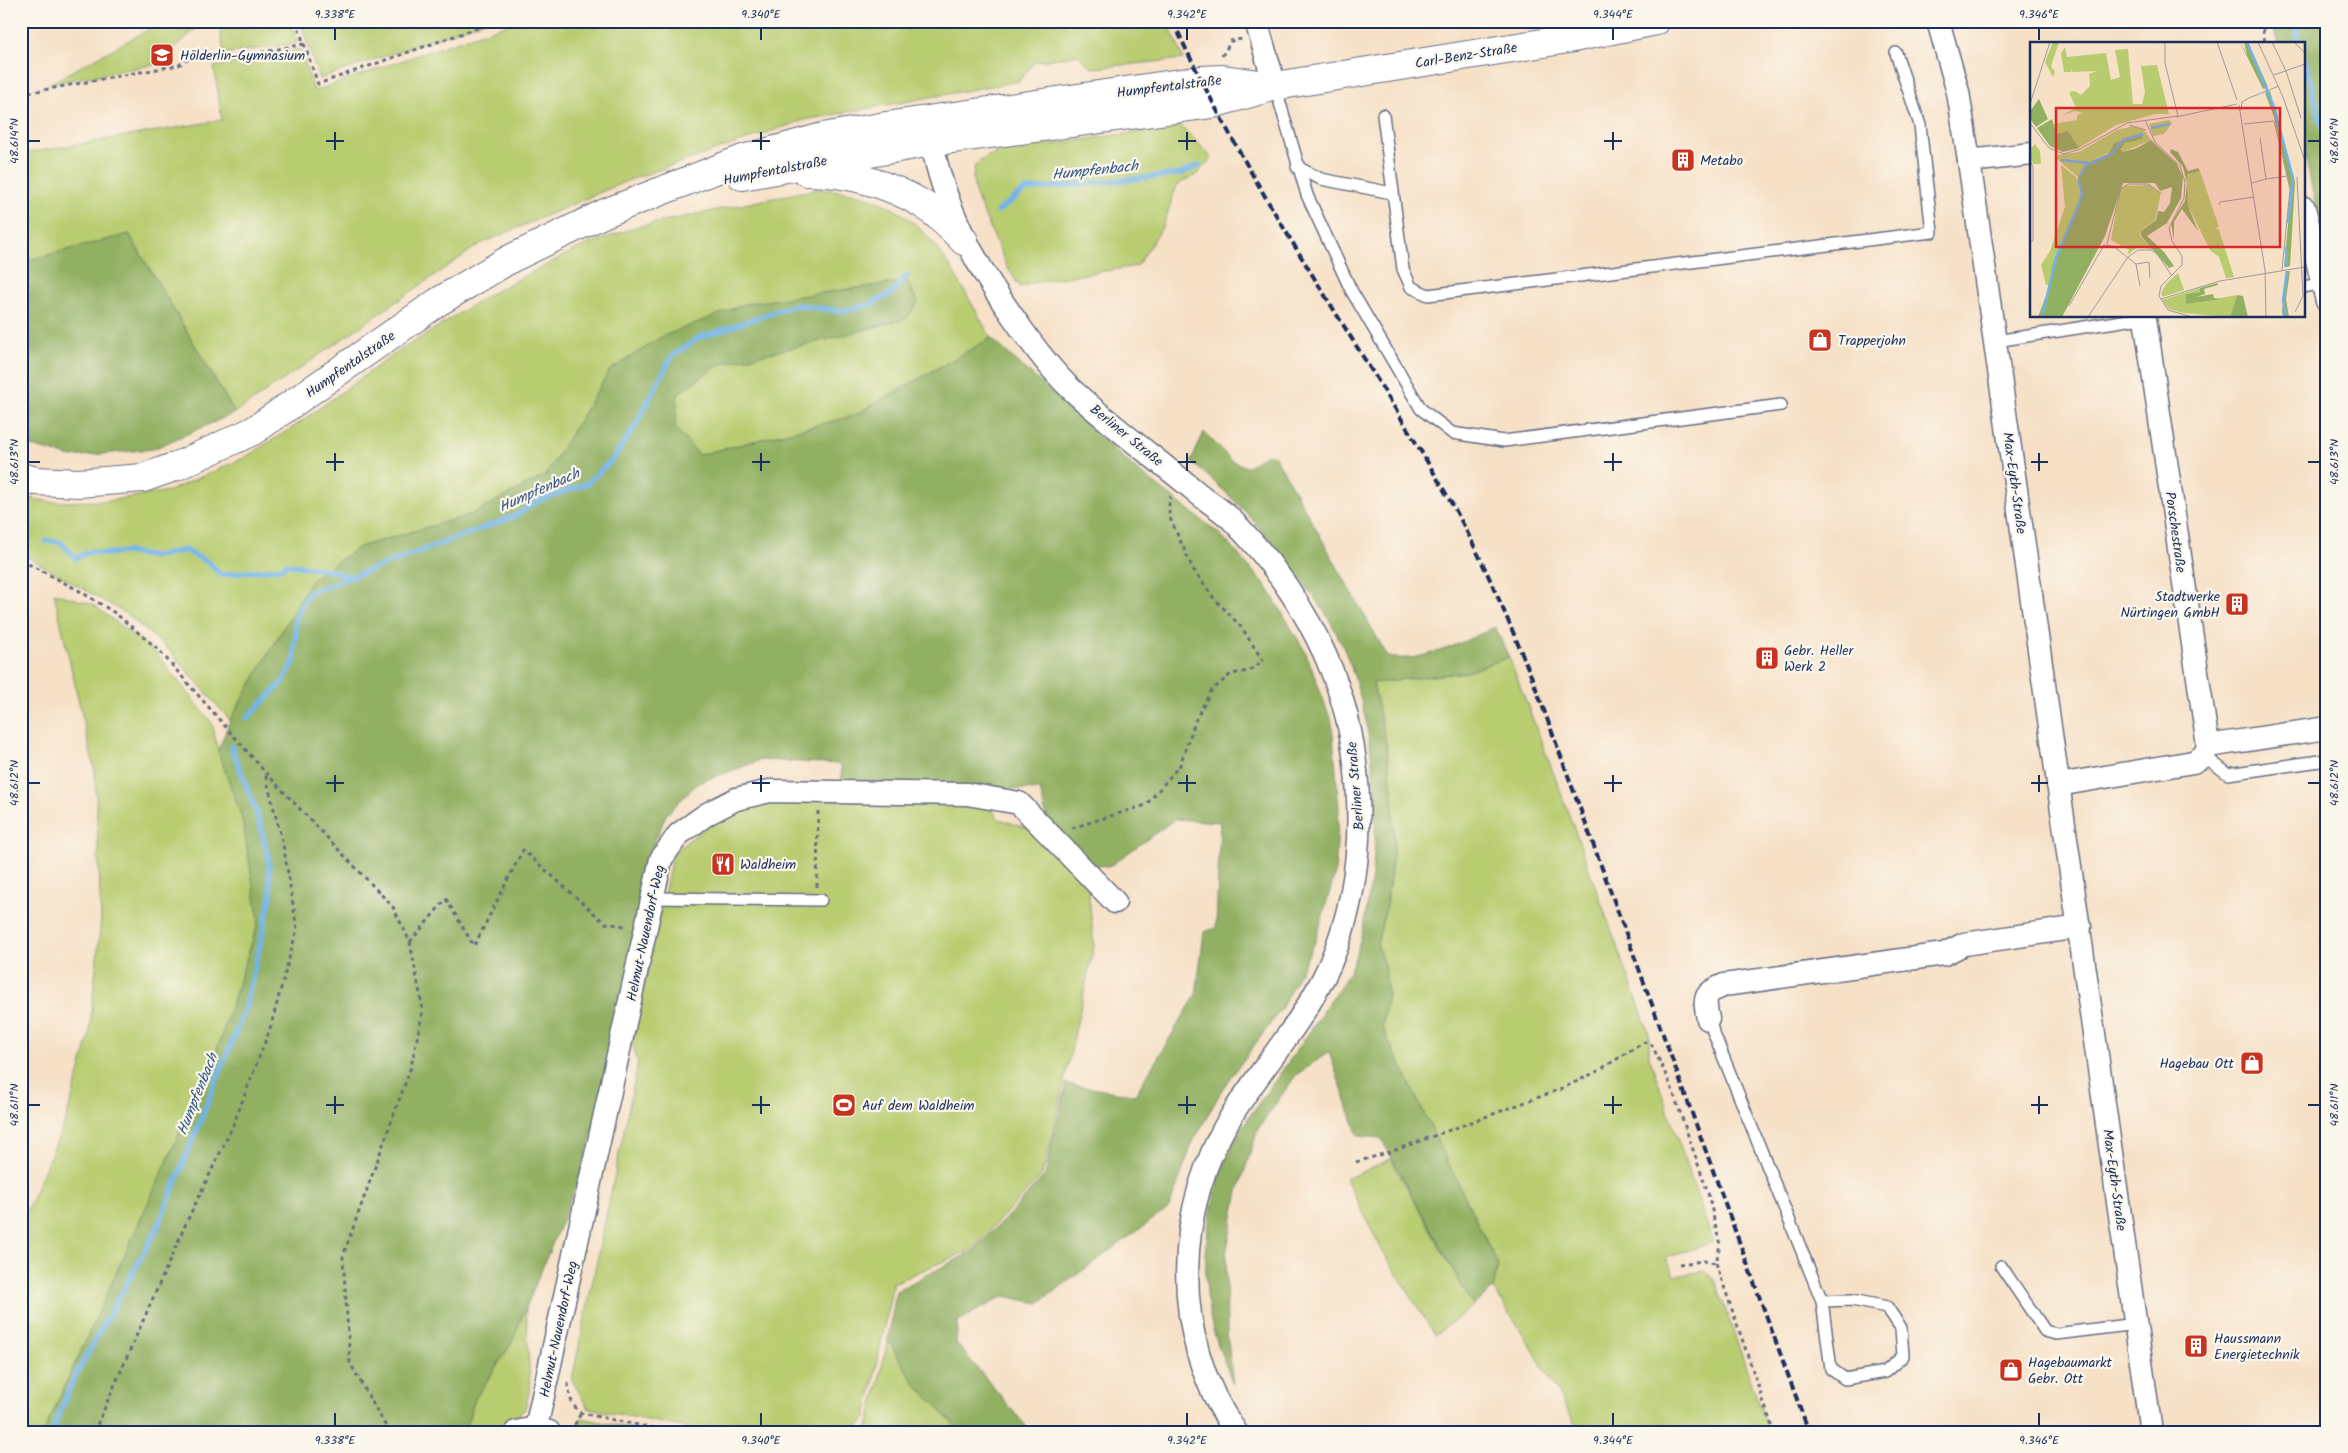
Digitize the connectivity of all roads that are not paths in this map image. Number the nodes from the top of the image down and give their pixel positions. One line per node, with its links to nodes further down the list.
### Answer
1 (1656, 21): 5 (street, Carl-Benz-Straße)
2 (1943, 27): 9 (street, Max-Eyth-Straße)
3 (1258, 29): 5 (street)
4 (1896, 52): 13 (lane)
5 (1275, 86): 7 (street, Humpfentalstraße); 10 (lane)
6 (1383, 115): 13 (lane)
7 (930, 131): 11 (street, Humpfentalstraße); 12 (street, Humpfentalstraße); 15 (street, Berliner Straße)
8 (2030, 154): 9 (street)
9 (1969, 162): 19 (street, Max-Eyth-Straße)
10 (1298, 167): 13 (lane); 20 (lane)
11 (760, 173): 12 (street, Humpfentalstraße); 15 (street)
12 (664, 191): 21 (street, Humpfentalstraße)
13 (1392, 193)
14 (2306, 220): 16 (street)
15 (964, 241): 35 (street, Berliner Straße)
16 (2318, 290)
17 (2142, 318): 19 (lane)
18 (2148, 318): 23 (street, Porschestraße)
19 (1996, 341): 25 (street, Max-Eyth-Straße)
20 (1782, 405)
21 (21, 477)
22 (2327, 728): 23 (street)
23 (2206, 751): 24 (lane); 25 (street)
24 (2327, 760)
25 (2058, 785): 29 (street, Max-Eyth-Straße)
26 (652, 898): 27 (lane); 28 (street, Helmut-Nauendorf-Weg); 34 (street, Helmut-Nauendorf-Weg)
27 (819, 900)
28 (1115, 902)
29 (2080, 927): 30 (street); 33 (street, Max-Eyth-Straße)
30 (1708, 1019): 32 (lane)
31 (2001, 1266): 33 (lane)
32 (1822, 1301): 32 (lane)
33 (2136, 1324): 36 (street, Max-Eyth-Straße)
34 (534, 1430)
35 (1236, 1432)
36 (2151, 1432)

